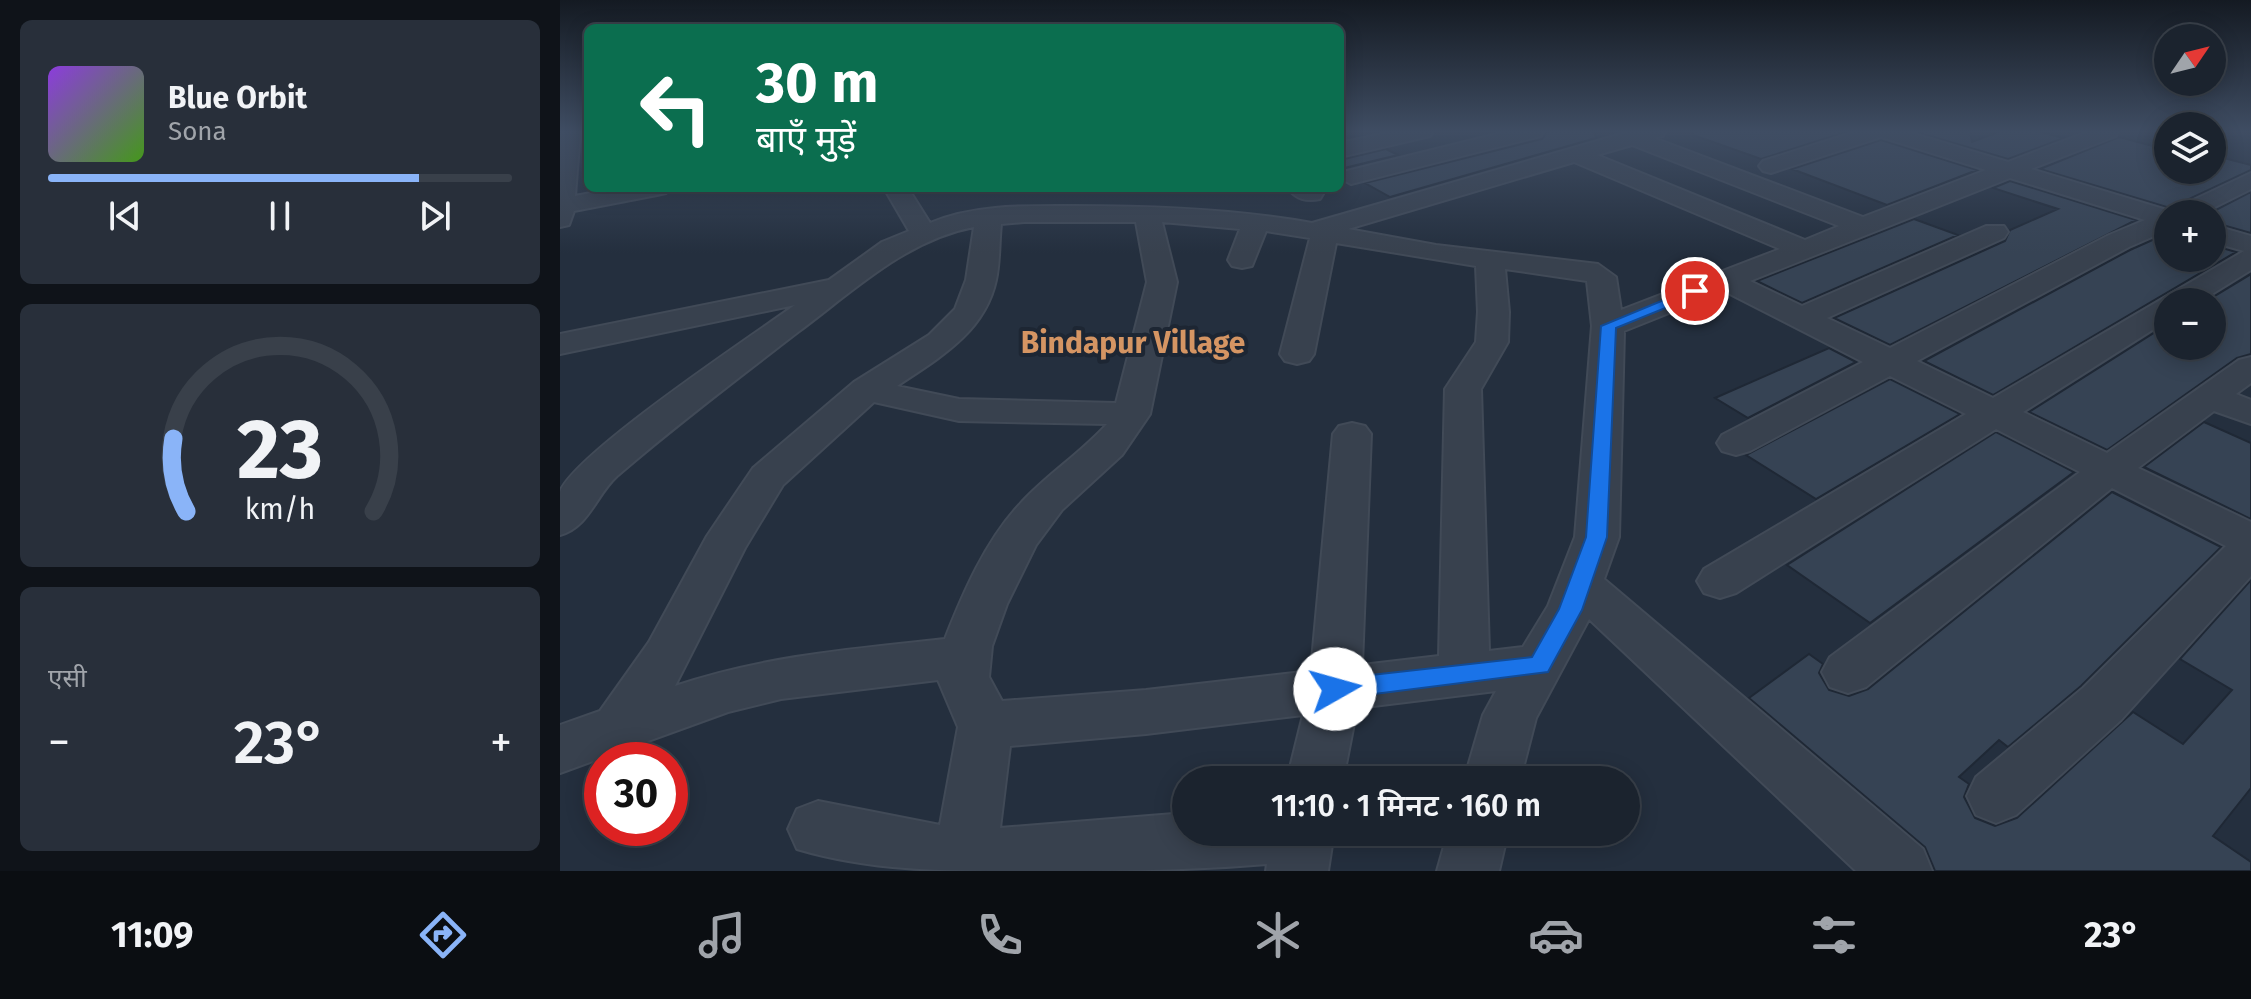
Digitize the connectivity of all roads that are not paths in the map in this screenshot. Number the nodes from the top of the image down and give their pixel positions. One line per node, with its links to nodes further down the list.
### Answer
1 (564, 172): 14 (street)
2 (1372, 172): 8 (street)
3 (1513, 172): 20 (street)
4 (1618, 172): 25 (street)
5 (1733, 172): 19 (street)
6 (1983, 172): 19 (street)
7 (2048, 172): 15 (street)
8 (1351, 177)
9 (2251, 180): 12 (street)
10 (639, 192): 14 (street)
11 (898, 192): 22 (street)
12 (2210, 200)
13 (1142, 205): 16 (street); 17 (street); 42 (street)
14 (560, 210)
15 (2154, 213)
16 (989, 217): 22 (street); 39 (street)
17 (1256, 222): 20 (street); 27 (street)
18 (2154, 225): 37 (street)
19 (1862, 226): 25 (street)
20 (1319, 232): 28 (street); 36 (street)
21 (1995, 232): 33 (street)
22 (923, 233): 30 (street)
23 (2226, 237): 24 (street)
24 (2251, 245)
25 (1804, 249): 29 (street)
26 (2251, 258): 31 (street)
27 (1242, 260)
28 (1490, 260): 34 (street); 56 (street)
29 (1724, 280): 33 (street); 34 (street)
30 (840, 286): 35 (street); 47 (street)
31 (2201, 288)
32 (2154, 316): 43 (street)
33 (1801, 318): 37 (street)
34 (1608, 326): 52 (street)
35 (560, 344)
36 (1297, 354)
37 (1889, 361): 43 (street); 45 (street)
38 (2251, 367): 40 (street)
39 (867, 390): 42 (street); 59 (street)
40 (2210, 397): 41 (street); 46 (street)
41 (2251, 413)
42 (1132, 414): 53 (street)
43 (1995, 414): 46 (street); 51 (street)
44 (1352, 434): 57 (street)
45 (1736, 443)
46 (2109, 470): 49 (street); 55 (street)
47 (572, 491): 48 (street)
48 (560, 521)
49 (2251, 540)
50 (2251, 548): 63 (street)
51 (1720, 581)
52 (1580, 584): 54 (street); 69 (street)
53 (963, 657): 58 (street); 59 (street)
54 (1540, 665): 56 (street); 62 (street)
55 (1848, 672)
56 (1464, 673): 57 (street)
57 (1335, 689): 58 (street); 61 (street)
58 (985, 725): 67 (street)
59 (618, 729): 60 (street)
60 (560, 749)
61 (1318, 766)
62 (1496, 766)
63 (1996, 796)
64 (818, 829): 67 (street)
65 (1172, 843): 67 (street)
66 (1474, 846): 68 (street)
67 (964, 866)
68 (1468, 871)
69 (1901, 871)

